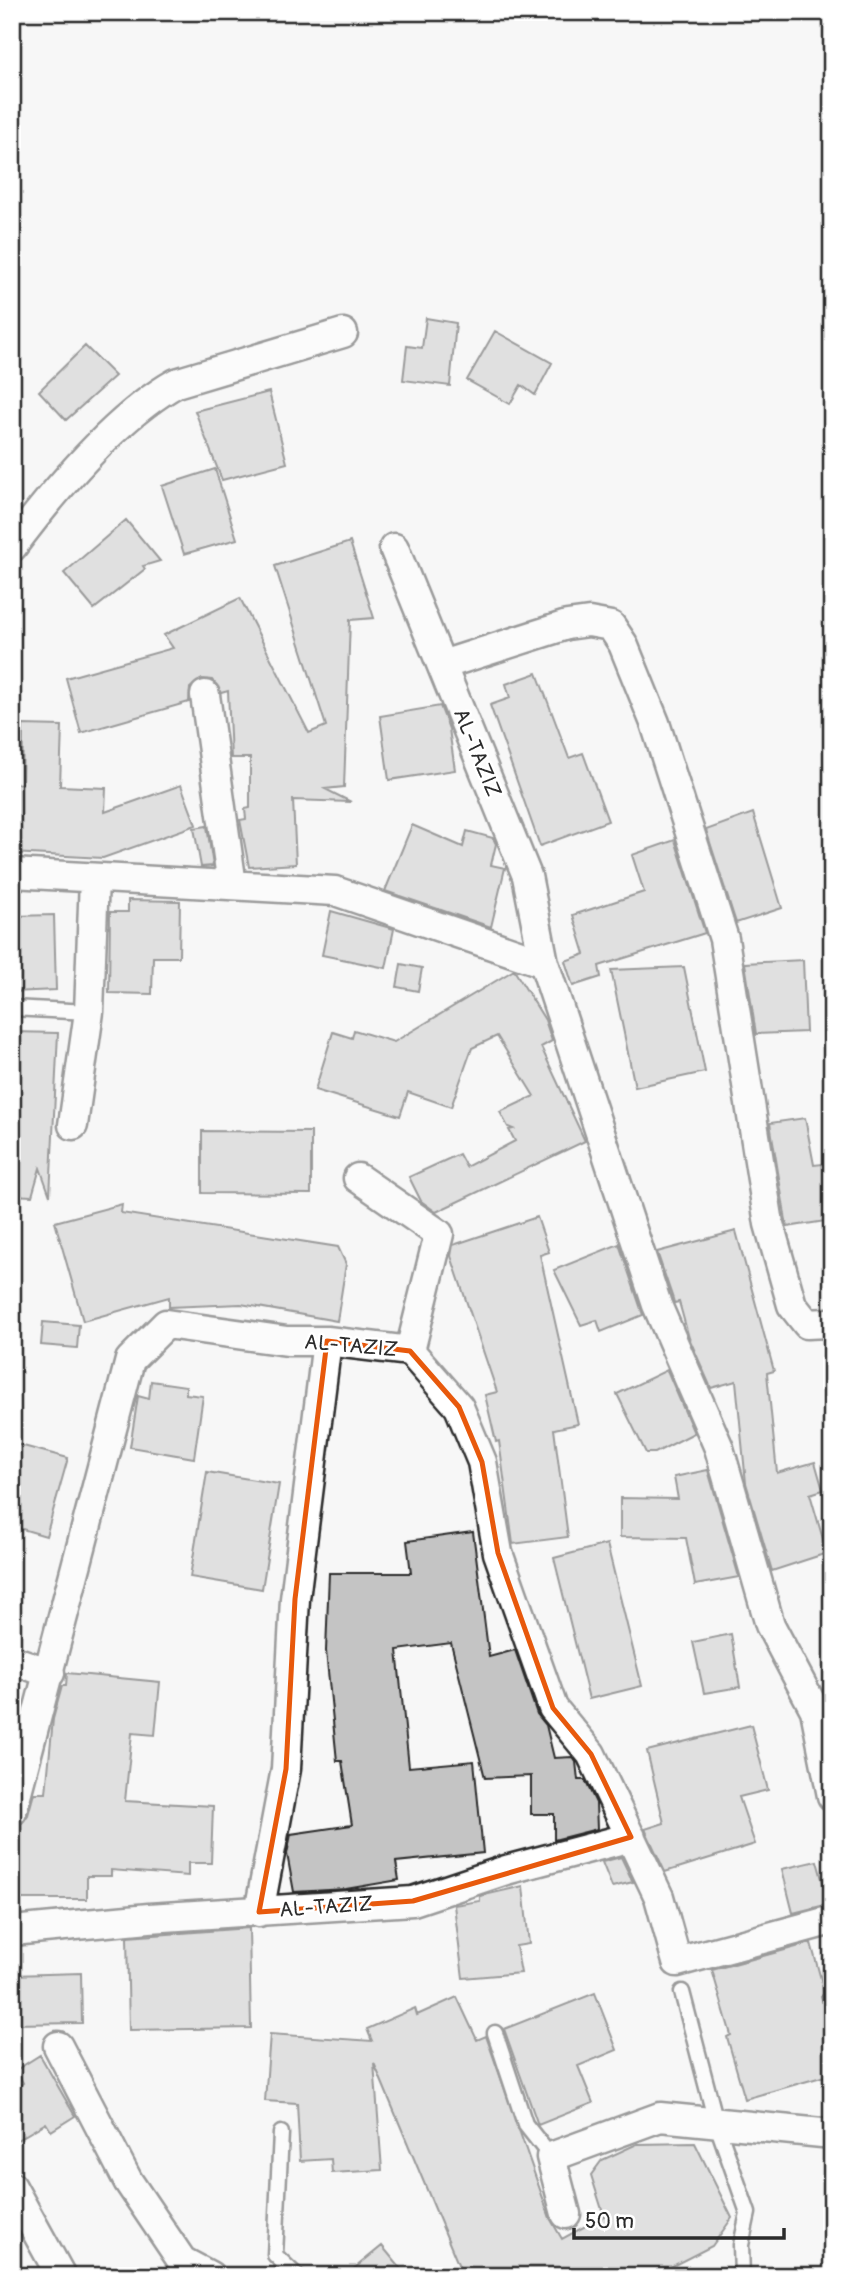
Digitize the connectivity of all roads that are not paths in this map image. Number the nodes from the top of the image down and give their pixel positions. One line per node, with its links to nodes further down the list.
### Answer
1 (343, 333): 2 (street)
2 (12, 547)
3 (394, 548): 4 (street, AL-TAZIZ)
4 (442, 666): 9 (street, AL-TAZIZ); 14 (street)
5 (205, 695): 8 (street)
6 (12, 873): 7 (street)
7 (94, 878): 8 (street); 11 (street)
8 (232, 886): 9 (street)
9 (544, 963): 19 (street, AL-TAZIZ)
10 (12, 1007): 11 (lane)
11 (89, 1013): 12 (street)
12 (73, 1125)
13 (358, 1178): 16 (street)
14 (827, 1323)
15 (327, 1341): 16 (street, AL-TAZIZ); 18 (street, AL-TAZIZ); 22 (street)
16 (410, 1351): 21 (street, AL-TAZIZ)
17 (12, 1660): 18 (street)
18 (51, 1672): 20 (street, AL-TAZIZ)
19 (832, 1796)
20 (12, 1811)
21 (631, 1837): 22 (street, AL-TAZIZ); 23 (street, AL-TAZIZ)
22 (259, 1912): 24 (street, AL-TAZIZ)
23 (832, 1920)
24 (12, 1931)
25 (682, 1992): 28 (lane)
26 (495, 2033): 31 (lane)
27 (58, 2046): 35 (street)
28 (716, 2122): 30 (street); 31 (street); 37 (lane)
29 (281, 2133): 36 (lane)
30 (832, 2134)
31 (551, 2157): 33 (street)
32 (12, 2188): 34 (street)
33 (566, 2214)
34 (61, 2276)
35 (210, 2276)
36 (297, 2276)
37 (742, 2276)

